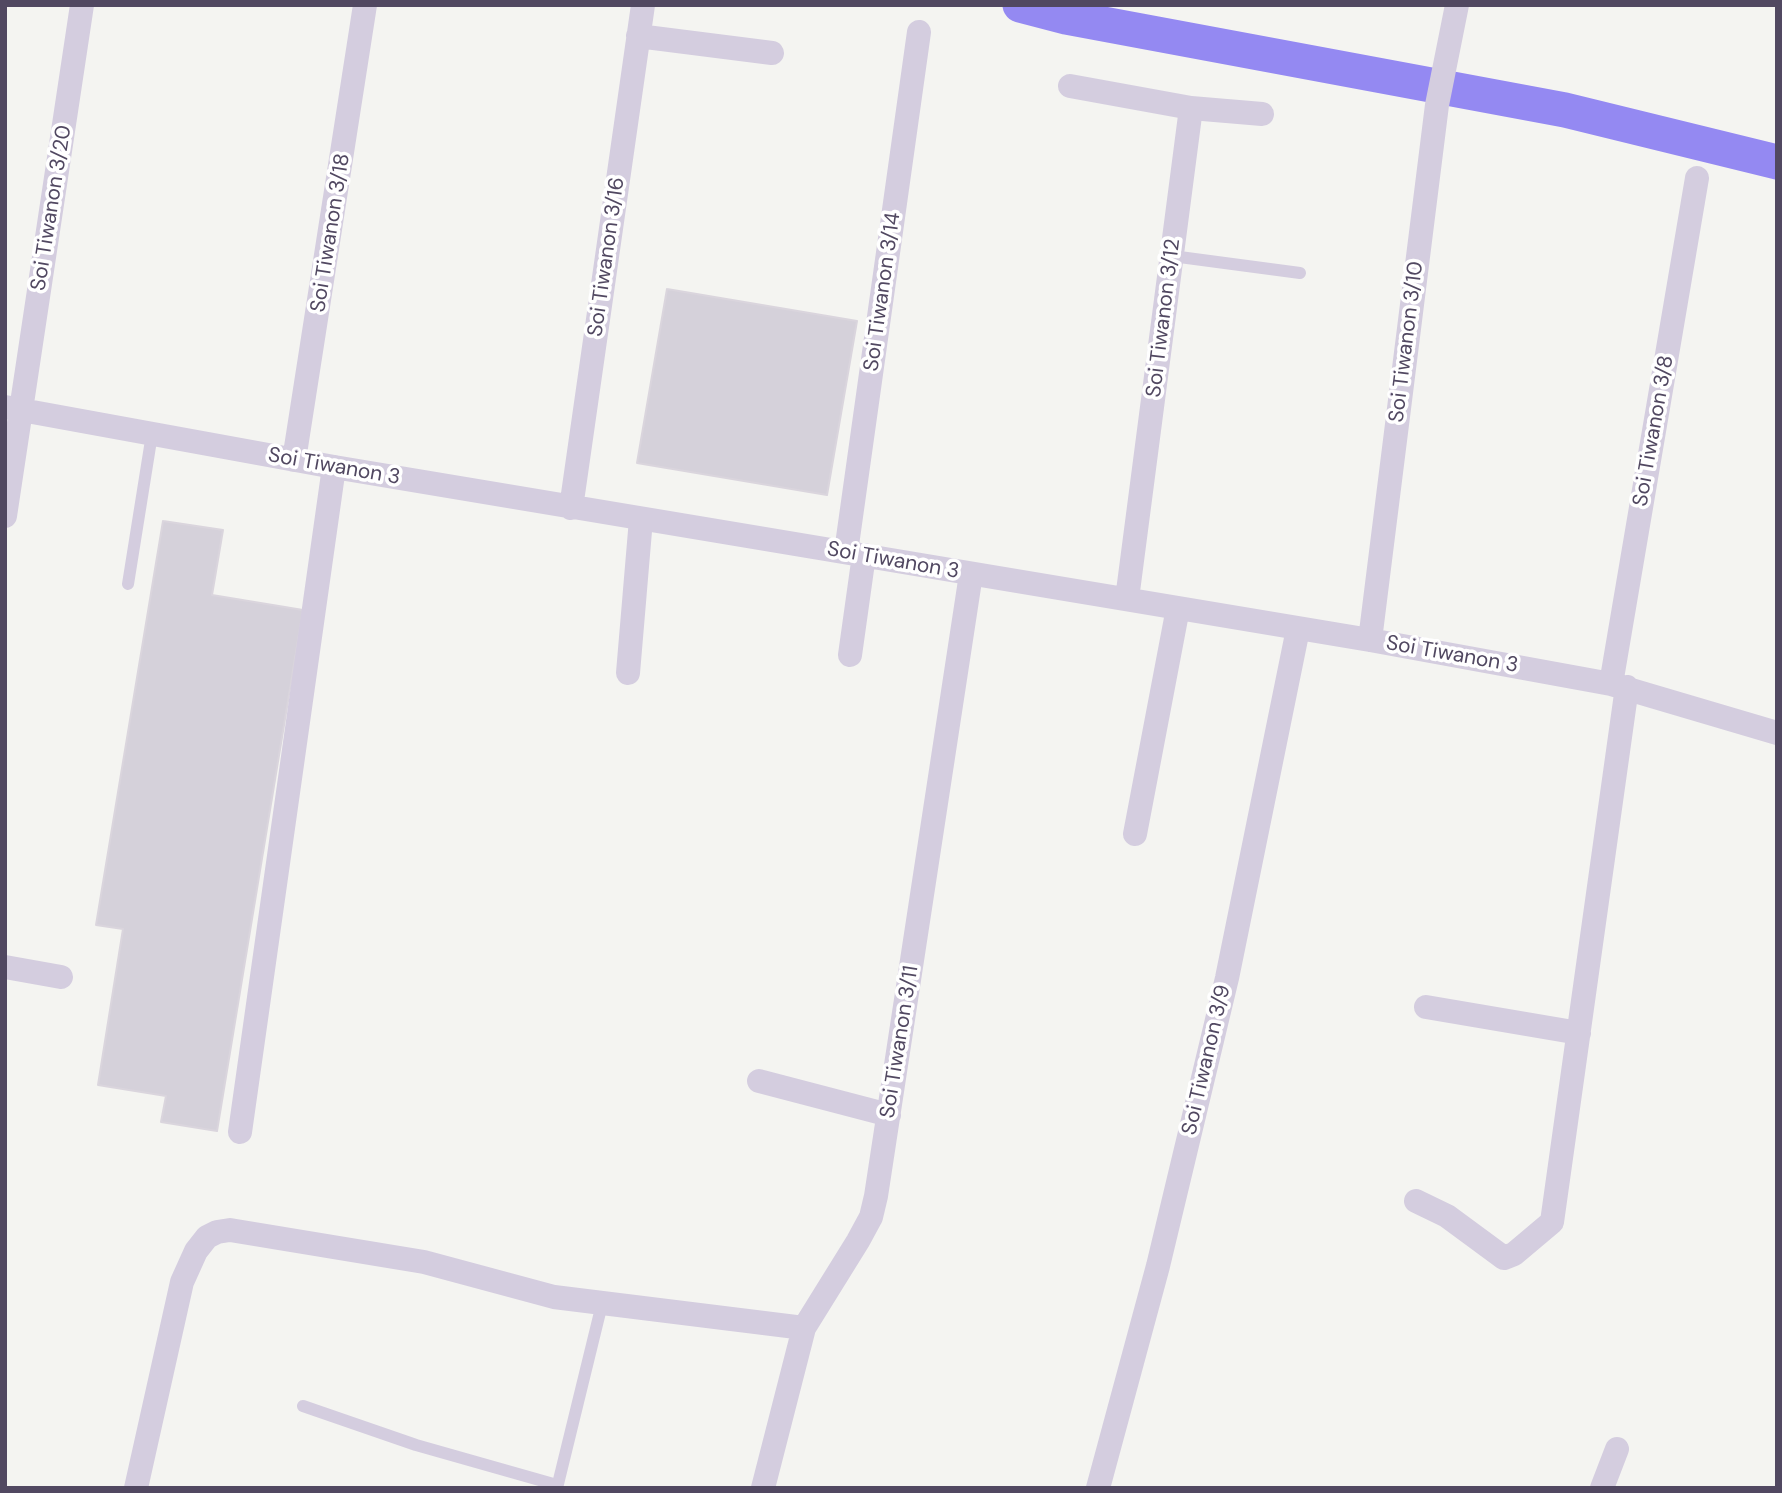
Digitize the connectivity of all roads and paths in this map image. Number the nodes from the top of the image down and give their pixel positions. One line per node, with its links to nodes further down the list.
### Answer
1 (82, 5): 14 (street, Soi Tiwanon 3/20)
2 (366, 5): 16 (street, Soi Tiwanon 3/18)
3 (642, 5): 6 (street, Soi Tiwanon 3/16)
4 (1457, 5): 27 (street, Soi Tiwanon 3/10)
5 (919, 32): 21 (street, Soi Tiwanon 3/14)
6 (638, 36): 7 (street); 18 (street, Soi Tiwanon 3/16)
7 (772, 53)
8 (1070, 86): 9 (street)
9 (1191, 108): 10 (street); 12 (street, Soi Tiwanon 3/12)
10 (1262, 114)
11 (1697, 178): 30 (street, Soi Tiwanon 3/8)
12 (1172, 256): 13 (lane); 24 (street, Soi Tiwanon 3/12)
13 (1300, 272)
14 (13, 409): 15 (street, Soi Tiwanon 3); 19 (street, Soi Tiwanon 3/20)
15 (152, 434): 16 (street, Soi Tiwanon 3); 23 (lane)
16 (294, 460): 17 (street, Soi Tiwanon 3)
17 (334, 467): 18 (street, Soi Tiwanon 3); 39 (street)
18 (571, 508): 20 (street, Soi Tiwanon 3)
19 (5, 516)
20 (641, 519): 21 (street, Soi Tiwanon 3); 29 (street)
21 (855, 553): 22 (street, Soi Tiwanon 3); 28 (street, Soi Tiwanon 3/14)
22 (971, 574): 24 (street, Soi Tiwanon 3); 38 (street, Soi Tiwanon 3/11)
23 (128, 584)
24 (1127, 599): 25 (street, Soi Tiwanon 3)
25 (1178, 608): 26 (street, Soi Tiwanon 3); 32 (street)
26 (1298, 629): 27 (street, Soi Tiwanon 3); 48 (street, Soi Tiwanon 3/9)
27 (1370, 640): 30 (street, Soi Tiwanon 3)
28 (850, 655)
29 (628, 673)
30 (1619, 685): 31 (street, Soi Tiwanon 3); 36 (street, Soi Tiwanon 3/8)
31 (1777, 733)
32 (1135, 834)
33 (5, 967): 34 (street)
34 (61, 977)
35 (1426, 1007): 36 (street)
36 (1579, 1033): 40 (street, Soi Tiwanon 3/8)
37 (759, 1081): 38 (street)
38 (889, 1115): 42 (street, Soi Tiwanon 3/11)
39 (240, 1132)
40 (1416, 1200)
41 (602, 1304): 42 (street); 45 (lane); 46 (street)
42 (804, 1328): 47 (street, Soi Tiwanon 3/11)
43 (303, 1406): 45 (lane)
44 (1617, 1449): 49 (street)
45 (557, 1486)
46 (136, 1488)
47 (763, 1488)
48 (1098, 1488)
49 (1602, 1488)

